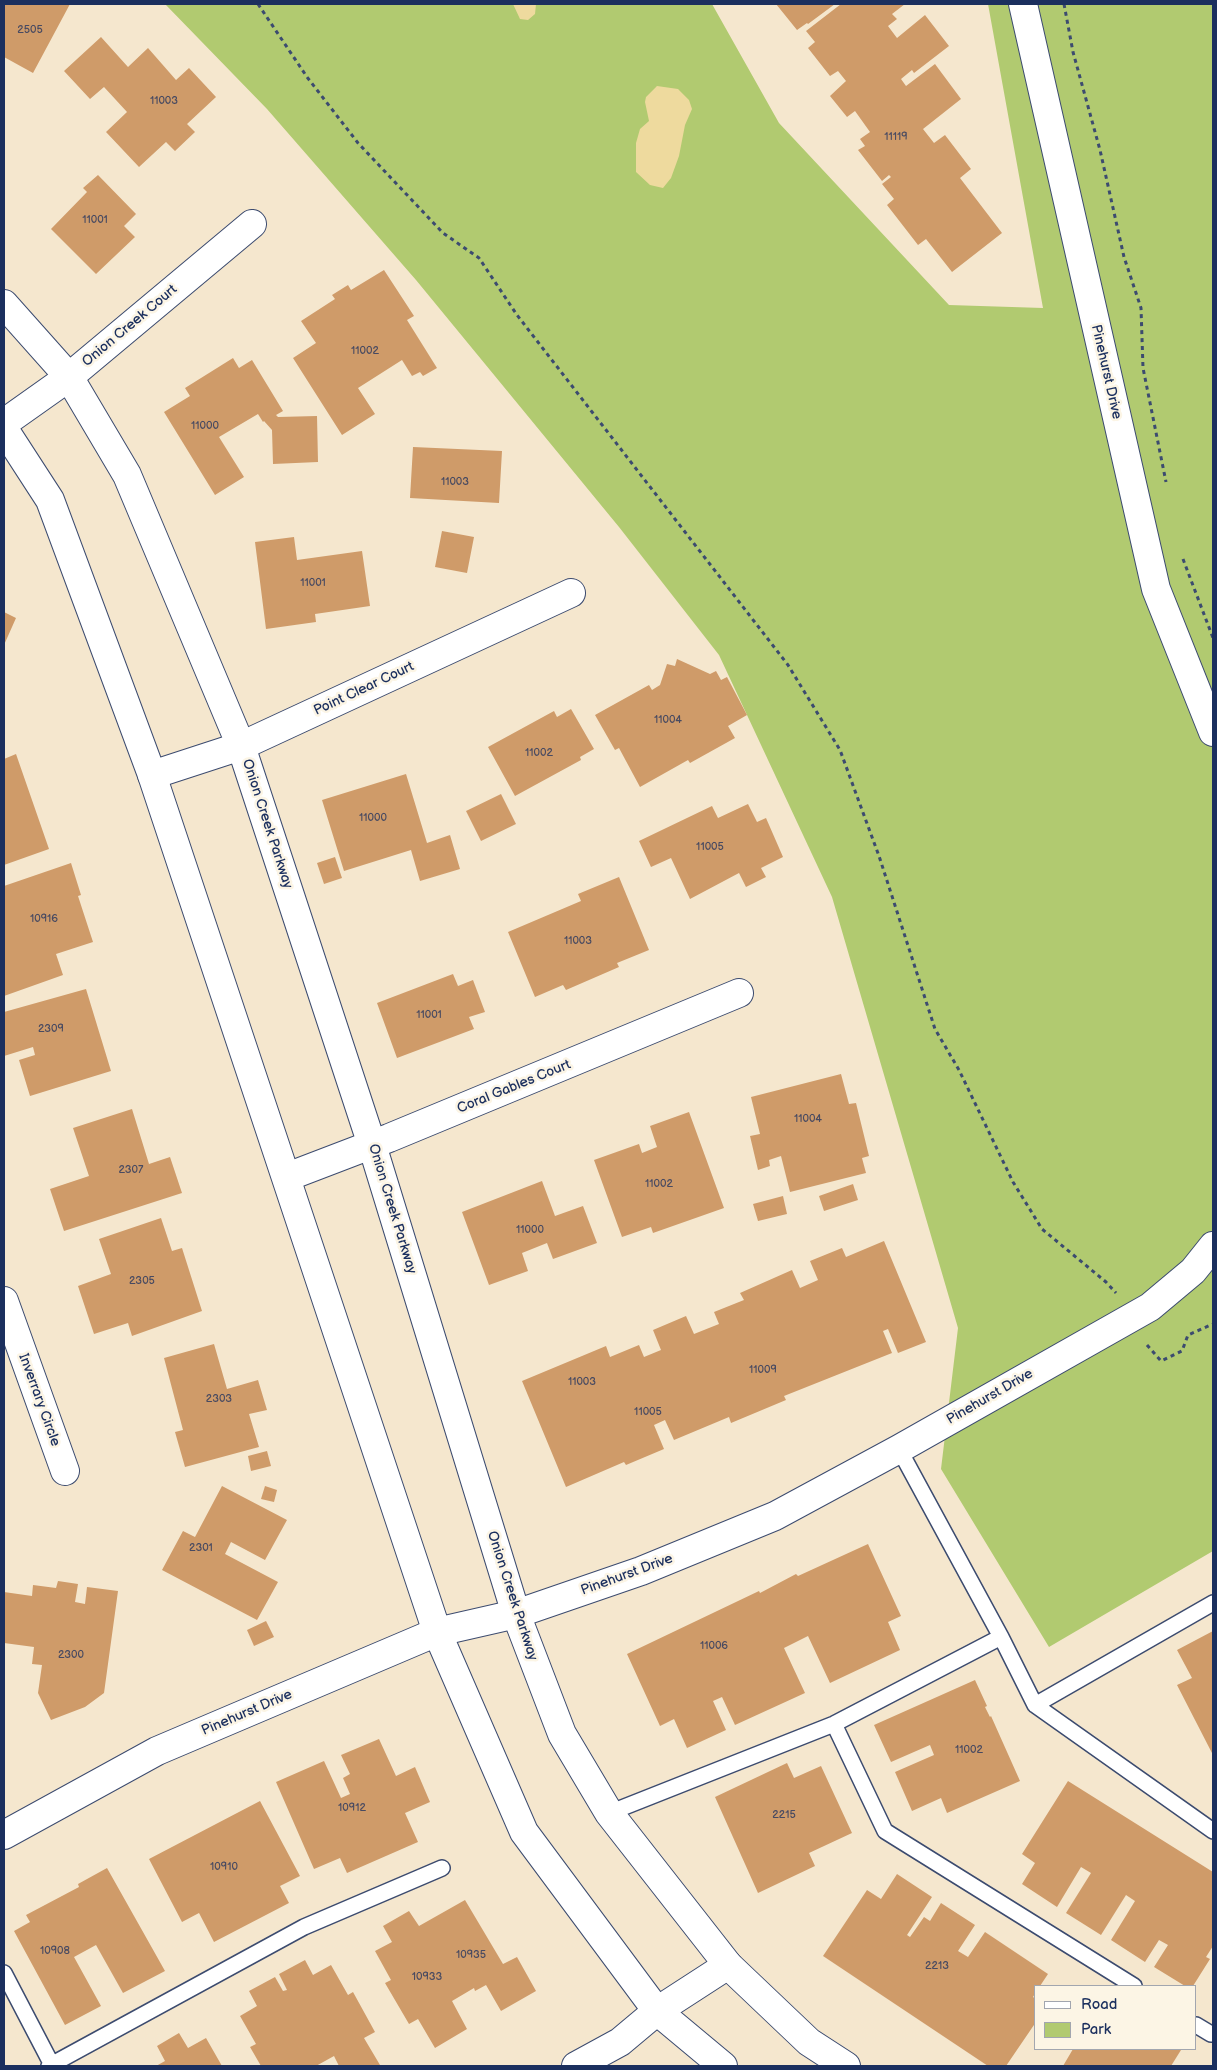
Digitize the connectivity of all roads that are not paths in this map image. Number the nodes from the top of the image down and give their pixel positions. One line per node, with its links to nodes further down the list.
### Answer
1 (1023, 4): 8 (street, Pinehurst Drive)
2 (252, 224): 4 (street, Onion Creek Court)
3 (4, 304): 4 (street, Onion Creek Parkway)
4 (69, 377): 5 (street, Onion Creek Court); 9 (street, Onion Creek Parkway)
5 (4, 423)
6 (4, 429): 10 (street)
7 (572, 593): 9 (street, Point Clear Court)
8 (1213, 732)
9 (241, 746): 10 (street, Point Clear Court); 12 (street, Onion Creek Parkway)
10 (152, 775): 13 (street)
11 (739, 993): 12 (street, Coral Gables Court)
12 (372, 1145): 13 (street, Coral Gables Court); 19 (street, Onion Creek Parkway)
13 (287, 1177): 20 (street)
14 (1213, 1246): 16 (street, Pinehurst Drive)
15 (4, 1301): 17 (street, Inverrary Circle)
16 (899, 1449): 19 (street, Pinehurst Drive); 21 (lane)
17 (65, 1471)
18 (1213, 1602): 22 (lane)
19 (516, 1614): 20 (street, Pinehurst Drive); 24 (street, Onion Creek Parkway)
20 (437, 1632): 26 (street, Pinehurst Drive); 31 (street)
21 (1000, 1637): 22 (lane); 23 (lane)
22 (1035, 1705): 25 (lane)
23 (834, 1724): 24 (lane); 30 (lane)
24 (609, 1813): 28 (street, Onion Creek Parkway)
25 (1213, 1831)
26 (4, 1835)
27 (442, 1868): 34 (lane)
28 (728, 1965): 31 (street); 37 (street, Onion Creek Parkway)
29 (4, 1973): 34 (lane)
30 (1132, 1985)
31 (657, 2012): 35 (street); 36 (street)
32 (1197, 2026): 33 (lane)
33 (1210, 2034)
34 (51, 2066)
35 (576, 2066)
36 (723, 2066)
37 (846, 2066)

